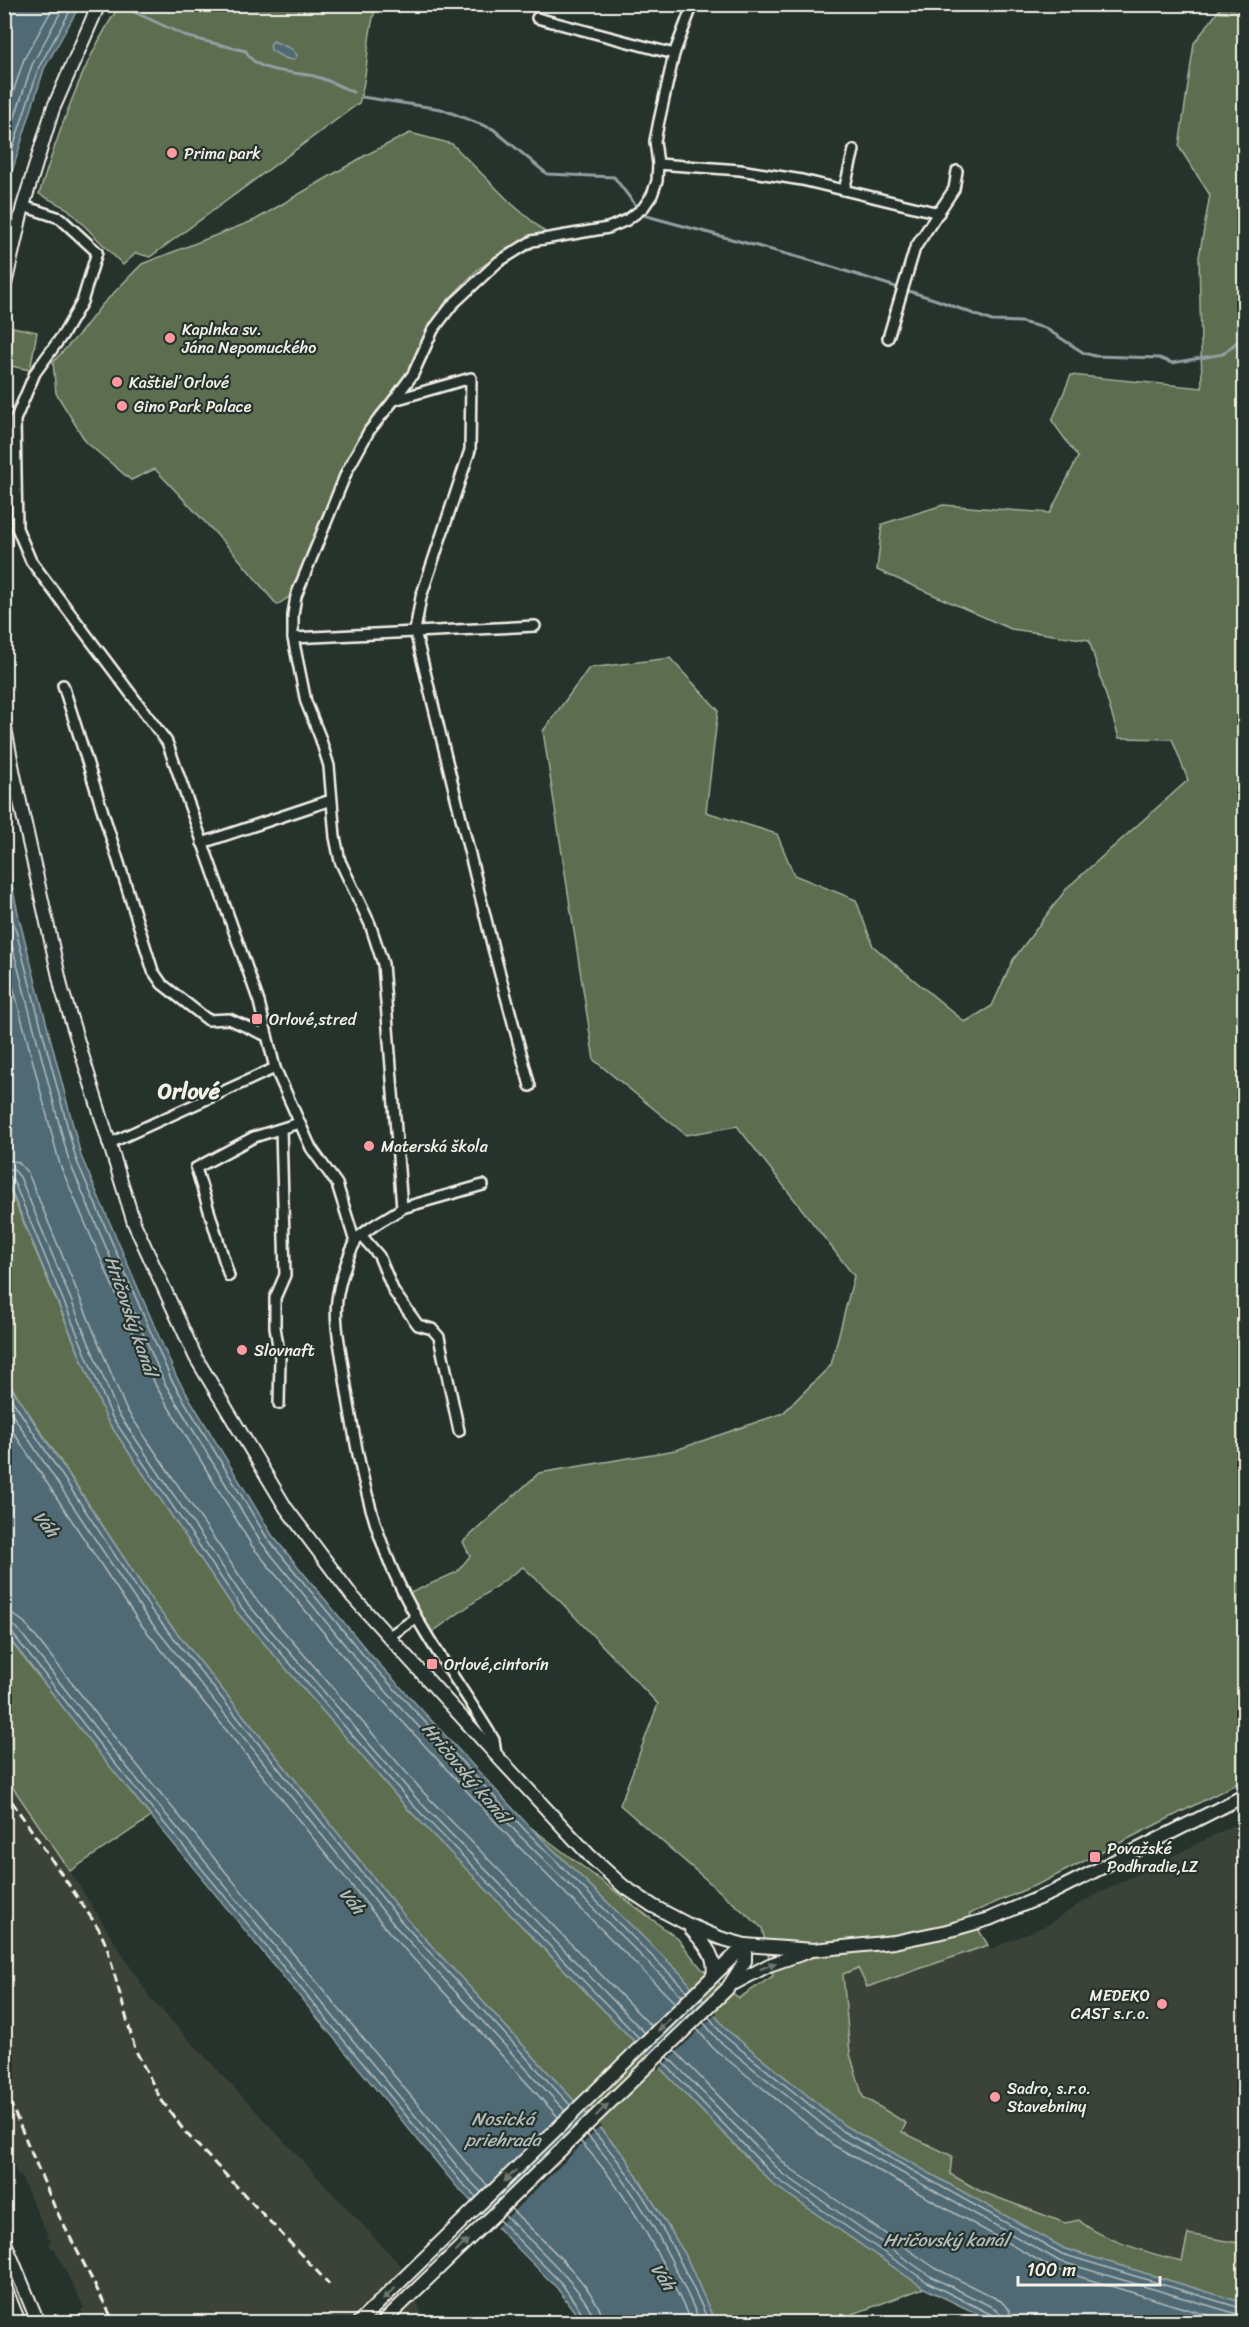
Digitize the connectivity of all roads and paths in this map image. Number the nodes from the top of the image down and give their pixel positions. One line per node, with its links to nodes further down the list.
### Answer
1 (99, 4): 9 (main road)
2 (693, 4): 4 (street)
3 (537, 18): 4 (street)
4 (674, 54): 6 (street)
5 (854, 150): 8 (street)
6 (658, 165): 8 (street); 13 (street)
7 (957, 171): 10 (street)
8 (844, 190): 10 (street)
9 (23, 206): 11 (main road); 15 (street)
10 (939, 213): 12 (street)
11 (4, 289)
12 (888, 338)
13 (394, 400): 17 (street); 18 (street)
14 (4, 419): 15 (street)
15 (15, 420): 22 (street)
16 (535, 626): 17 (street)
17 (415, 631): 18 (street); 25 (street)
18 (293, 638): 21 (street)
19 (63, 686): 23 (street)
20 (4, 723): 28 (main road)
21 (331, 800): 22 (street); 30 (street)
22 (202, 843): 23 (street)
23 (267, 1036): 24 (street)
24 (275, 1068): 26 (street); 28 (street)
25 (530, 1086)
26 (299, 1123): 27 (street); 31 (street)
27 (281, 1129): 32 (street); 33 (street)
28 (108, 1144): 36 (main road)
29 (483, 1185): 30 (street)
30 (402, 1208): 31 (street)
31 (358, 1239): 34 (street); 35 (street)
32 (229, 1276)
33 (279, 1404)
34 (459, 1431)
35 (416, 1617): 36 (street); 37 (street)
36 (388, 1637): 37 (main road)
37 (496, 1755): 39 (main road)
38 (1245, 1796): 41 (main road)
39 (686, 1923): 40 (main road); 42 (main road)
40 (745, 1945): 41 (main road); 42 (main road); 43 (main road)
41 (813, 1950): 43 (main road, one-way to 41)
42 (709, 1980): 48 (main road, one-way to 48)
43 (723, 1993): 49 (main road, one-way to 43)
44 (4, 2240): 47 (main road)
45 (4, 2285): 46 (main road)
46 (19, 2322)
47 (38, 2322)
48 (359, 2322)
49 (383, 2322)

